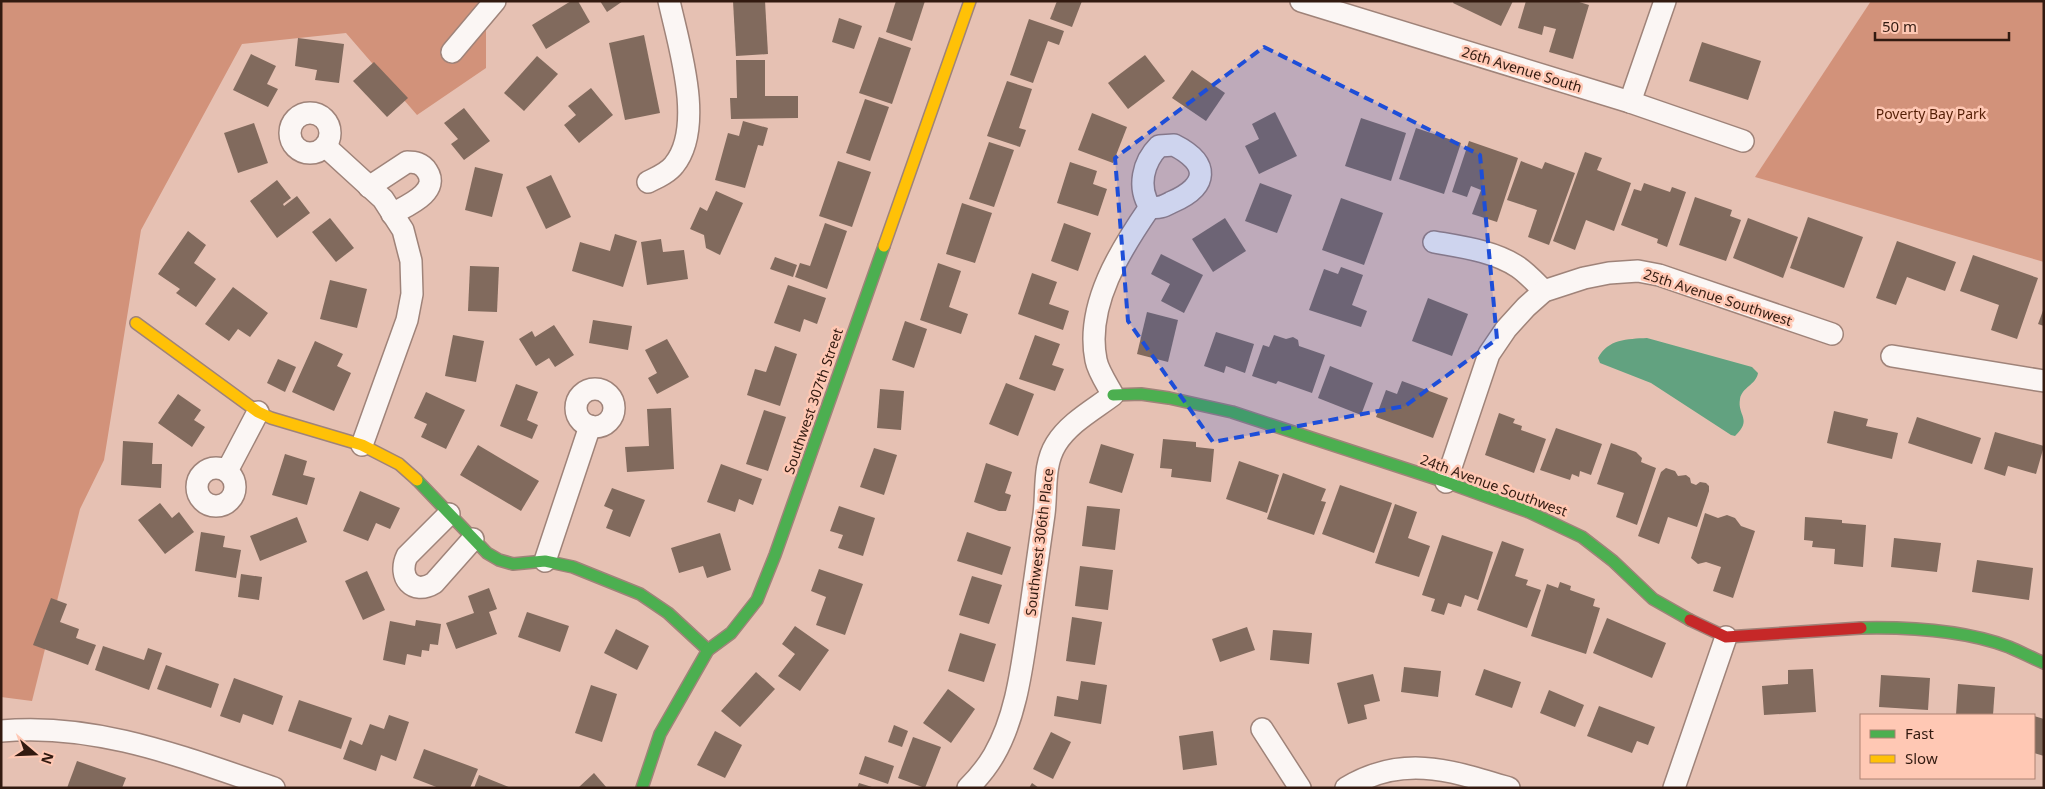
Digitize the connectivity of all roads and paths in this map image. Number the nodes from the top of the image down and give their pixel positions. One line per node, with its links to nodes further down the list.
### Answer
1 (495, 1): 6 (street)
2 (669, 1): 10 (street)
3 (970, 1): 30 (street, Southwest 307th Street)
4 (1301, 1): 7 (street, 26th Avenue South)
5 (1665, 1): 7 (street)
6 (452, 52)
7 (1630, 102): 8 (street, 26th Avenue South)
8 (1743, 140)
9 (325, 146): 11 (street)
10 (648, 182)
11 (369, 187): 13 (street); 13 (street)
12 (1150, 207): 20 (street)
13 (392, 214): 23 (street)
14 (1434, 242): 15 (street)
15 (1544, 291): 17 (street, 25th Avenue Southwest); 25 (street)
16 (136, 323): 21 (street)
17 (1832, 334)
18 (1892, 356): 19 (street)
19 (2044, 381)
20 (1113, 394): 25 (street, 24th Avenue Southwest); 36 (street, Southwest 306th Place)
21 (258, 412): 23 (street); 24 (street)
22 (590, 426): 28 (street)
23 (362, 445): 26 (street)
24 (227, 471)
25 (1446, 482): 29 (street, 24th Avenue Southwest)
26 (450, 514): 27 (street); 27 (street)
27 (473, 539): 28 (street)
28 (545, 561): 30 (street)
29 (1726, 637): 31 (street); 40 (street)
30 (708, 650): 35 (street, Southwest 307th Street)
31 (2044, 663)
32 (1262, 729): 37 (street)
33 (1, 731): 34 (street)
34 (274, 788)
35 (642, 788)
36 (968, 788)
37 (1300, 788)
38 (1346, 788): 39 (street)
39 (1509, 788)
40 (1674, 788)

